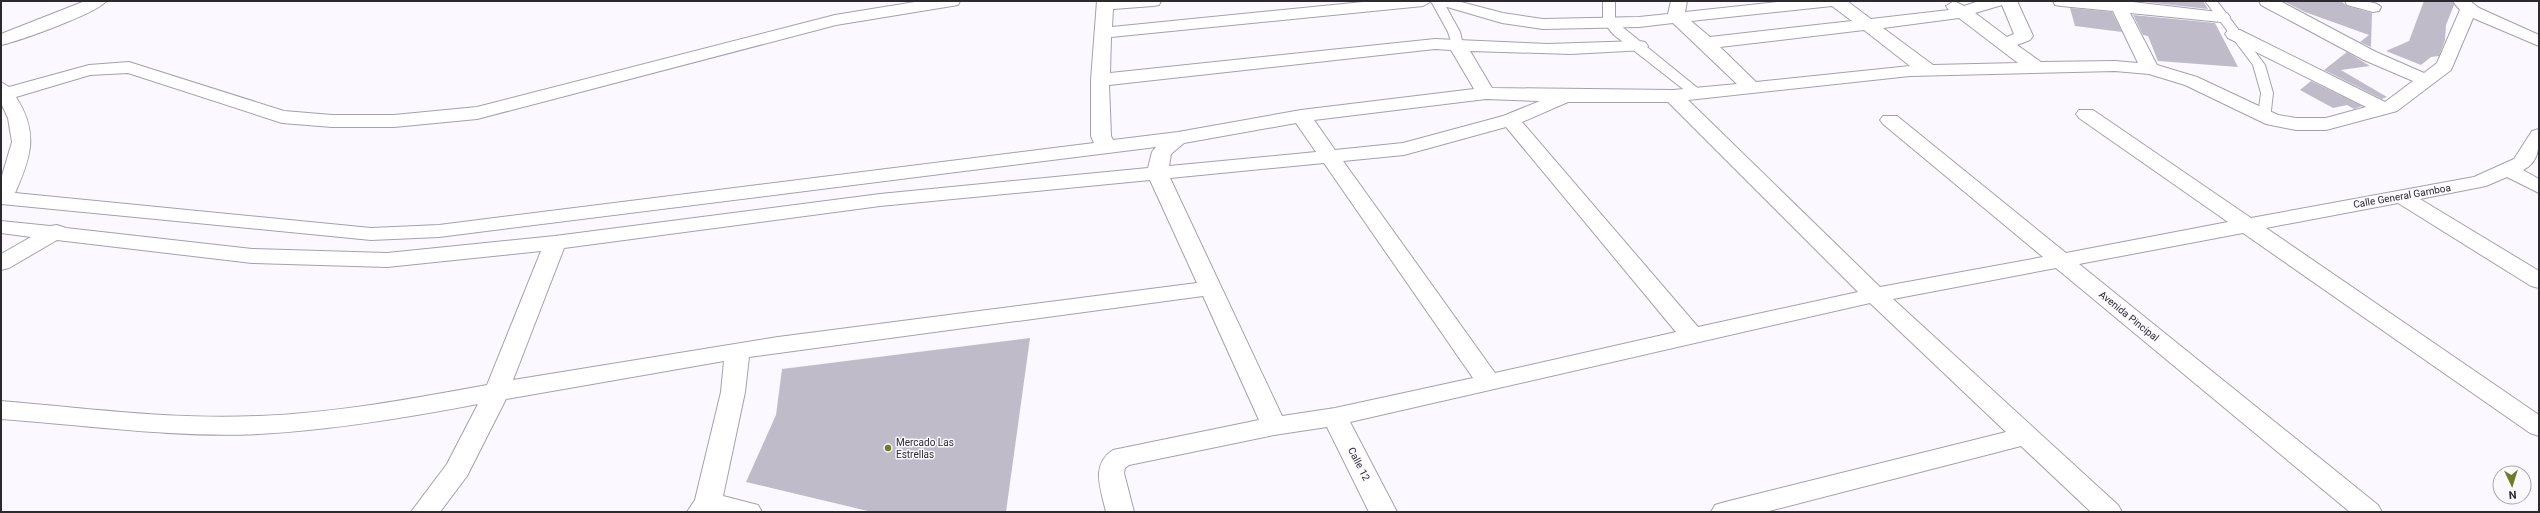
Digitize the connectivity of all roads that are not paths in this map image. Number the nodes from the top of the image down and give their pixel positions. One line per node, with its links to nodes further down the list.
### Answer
1 (98, 1): 28 (street)
2 (952, 1): 42 (street)
3 (1153, 1): 16 (street)
4 (1423, 1): 20 (street)
5 (1437, 1): 24 (street); 32 (lane)
6 (1609, 1): 24 (lane)
7 (1832, 1): 21 (street)
8 (1836, 1): 25 (street)
9 (1947, 1): 22 (street)
10 (1997, 1): 22 (street)
11 (2009, 1): 31 (street)
12 (2061, 1): 17 (street)
13 (2211, 1): 23 (lane)
14 (2266, 1): 38 (street)
15 (2353, 1): 19 (street)
16 (1105, 3): 26 (street)
17 (2117, 4): 23 (street); 35 (street)
18 (2466, 6): 29 (street); 38 (street)
19 (2373, 7)
20 (1288, 8): 26 (street)
21 (1677, 9): 24 (street); 30 (street)
22 (1962, 12): 25 (street); 31 (street)
23 (2221, 17): 27 (lane)
24 (1609, 22): 33 (lane)
25 (1867, 24): 30 (street); 36 (street)
26 (1103, 33): 37 (street)
27 (2234, 34): 45 (street); 48 (lane)
28 (1, 40)
29 (2539, 42)
30 (1706, 43): 39 (street)
31 (2005, 44): 34 (street)
32 (1457, 45): 33 (street); 37 (street); 40 (street)
33 (1638, 46): 41 (lane)
34 (2038, 69): 35 (street); 36 (street)
35 (2150, 69): 48 (street)
36 (1929, 71): 39 (street)
37 (1100, 80): 53 (street)
38 (2426, 80): 45 (street)
39 (1750, 86): 41 (street)
40 (1486, 93): 43 (street); 47 (street)
41 (1696, 93): 44 (street)
42 (4, 96): 59 (street)
43 (1566, 96): 44 (street); 49 (street)
44 (1673, 96): 69 (street)
45 (2384, 109): 48 (street)
46 (2086, 114): 61 (street)
47 (1301, 116): 52 (street); 54 (street)
48 (2265, 116)
49 (1510, 120): 54 (street); 70 (street)
50 (1890, 120): 65 (street, Avenida Pincipal)
51 (2539, 135): 55 (street, Calle General Gamboa)
52 (1178, 138): 53 (street); 56 (street)
53 (1106, 147): 60 (street)
54 (1329, 156): 56 (street); 72 (street)
55 (2509, 170): 57 (street); 58 (street, Calle General Gamboa)
56 (1157, 172): 64 (street); 68 (street)
57 (2539, 187)
58 (2402, 197): 61 (street, Calle General Gamboa); 67 (street)
59 (2, 198): 60 (street)
60 (93, 207): 63 (street)
61 (2246, 225): 65 (street, Calle General Gamboa); 77 (street)
62 (1, 227): 63 (street)
63 (54, 234): 64 (street); 66 (street)
64 (555, 243): 73 (street)
65 (2063, 261): 69 (street, Calle General Gamboa); 86 (street, Avenida Pincipal)
66 (1, 263)
67 (2539, 281)
68 (1211, 288): 71 (street); 76 (street)
69 (1875, 295): 70 (street, Calle General Gamboa); 78 (street)
70 (1691, 335): 72 (street, Calle General Gamboa)
71 (737, 352): 73 (street); 79 (street)
72 (1488, 381): 75 (street, Calle General Gamboa)
73 (497, 391): 74 (street); 80 (street)
74 (1, 410)
75 (1335, 417): 76 (street, Calle General Gamboa); 83 (street, Calle 12)
76 (1274, 426): 82 (street, Calle General Gamboa)
77 (2539, 427)
78 (2026, 436): 84 (street); 85 (street)
79 (704, 507): 81 (street)
80 (425, 512)
81 (748, 512)
82 (1120, 512)
83 (1383, 512)
84 (1725, 512)
85 (2108, 512)
86 (2368, 512)

